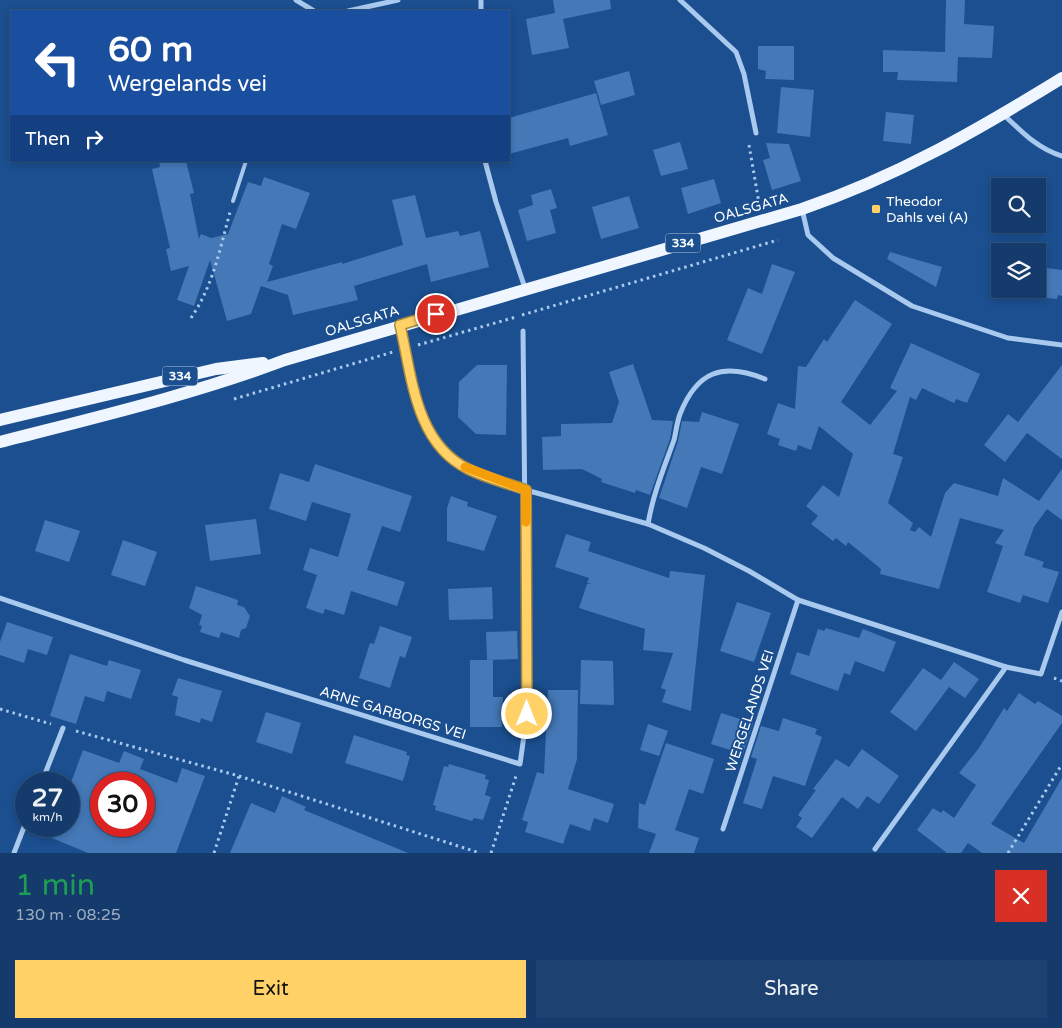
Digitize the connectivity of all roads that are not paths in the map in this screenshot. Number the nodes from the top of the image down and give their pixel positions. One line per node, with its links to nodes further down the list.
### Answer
1 (296, 0): 4 (street)
2 (398, 0): 5 (street)
3 (680, 0): 8 (street)
4 (312, 10)
5 (353, 10)
6 (1062, 78): 7 (main road, OALSGATA / 334)
7 (1003, 114): 9 (street); 13 (main road, OALSGATA / 334)
8 (756, 133)
9 (1062, 156)
10 (246, 162): 12 (lane)
11 (485, 162): 14 (street)
12 (233, 201)
13 (802, 209): 14 (main road, OALSGATA / 334); 17 (street)
14 (525, 288): 15 (main road, OALSGATA / 334)
15 (400, 325): 18 (main road, OALSGATA / 334); 22 (street)
16 (523, 332): 22 (street)
17 (1062, 345)
18 (285, 360): 20 (main road, OALSGATA / 334); 21 (main road, OALSGATA / 334)
19 (765, 379): 23 (street)
20 (0, 420)
21 (0, 442)
22 (526, 490): 23 (street); 24 (street, ARNE GARBORGS VEI)
23 (648, 524): 25 (street)
24 (0, 598)
25 (798, 600): 27 (street); 30 (street, WERGELANDS VEI)
26 (1062, 612): 27 (street)
27 (1006, 667): 32 (street)
28 (63, 728): 29 (street)
29 (46, 772)
30 (723, 829)
31 (20, 837): 33 (street)
32 (875, 849)
33 (14, 853)

